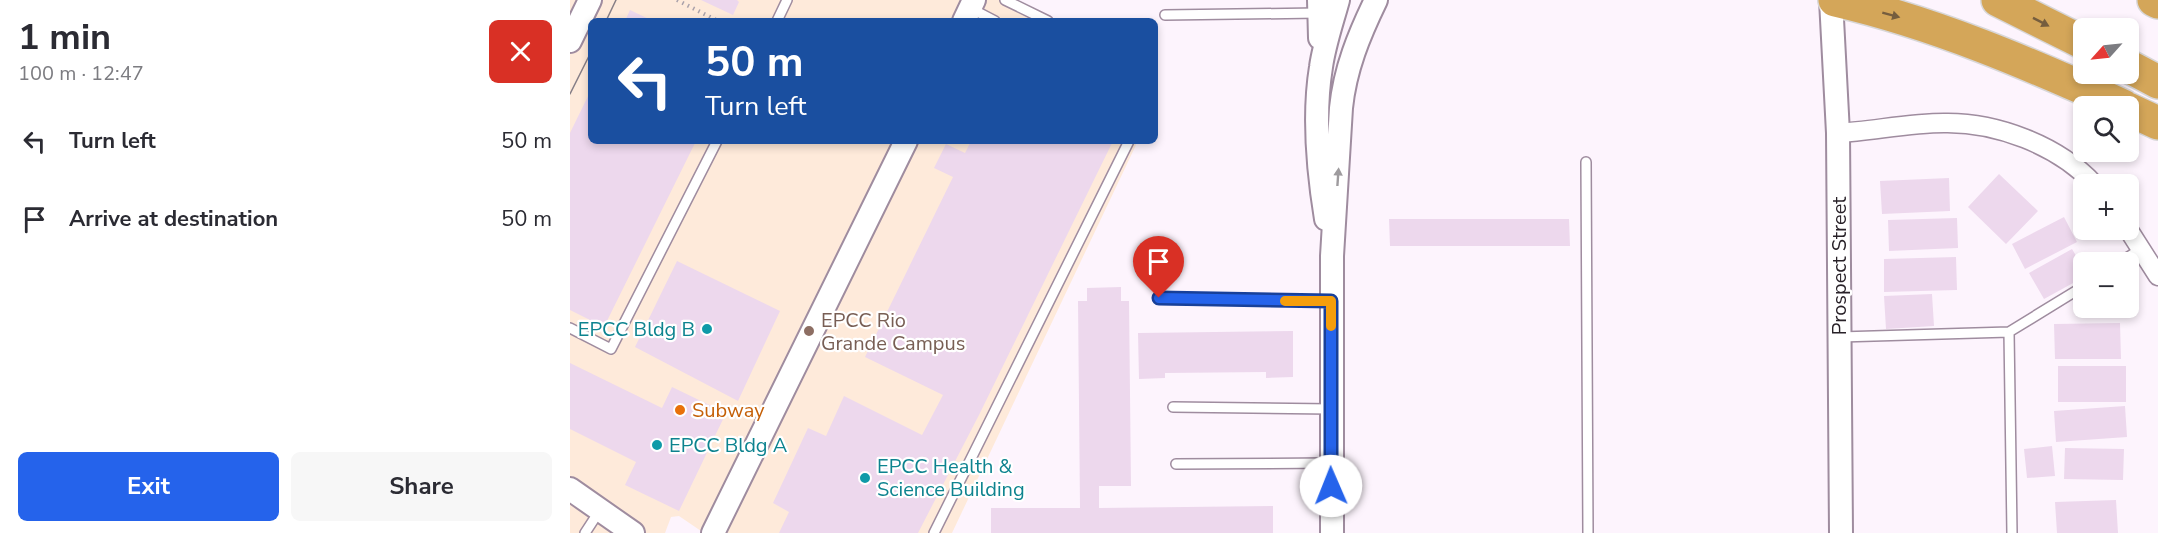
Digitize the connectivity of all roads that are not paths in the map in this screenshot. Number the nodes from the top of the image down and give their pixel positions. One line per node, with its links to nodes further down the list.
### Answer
1 (590, 0): 14 (street)
2 (787, 0): 10 (lane)
3 (1005, 0): 12 (lane)
4 (1376, 0): 29 (street, one-way to 4)
5 (1833, 0): 17 (highway, one-way to 17); 20 (street, Prospect Street)
6 (1998, 0): 13 (highway, one-way to 13)
7 (1326, 4): 9 (lane); 29 (street)
8 (969, 10): 11 (lane)
9 (1165, 15)
10 (778, 18)
11 (988, 18)
12 (1042, 18)
13 (2073, 38)
14 (570, 41)
15 (2139, 72): 16 (highway)
16 (2158, 82)
17 (2100, 96)
18 (2139, 114): 19 (highway)
19 (2158, 123)
20 (1838, 133): 25 (street); 36 (street, Prospect Street)
21 (715, 144): 34 (lane)
22 (905, 144): 45 (street)
23 (1128, 144): 46 (lane)
24 (1586, 162): 48 (lane)
25 (2082, 174)
26 (2135, 240): 27 (street)
27 (2141, 249): 28 (lane); 30 (street)
28 (2136, 252)
29 (1332, 256): 33 (street)
30 (2158, 276)
31 (2073, 292): 35 (lane)
32 (1159, 298): 33 (lane)
33 (1331, 301): 38 (street)
34 (570, 328)
35 (2009, 332): 36 (lane); 50 (lane)
36 (1840, 337): 49 (street, Prospect Street)
37 (1173, 407): 38 (lane)
38 (1331, 409): 39 (street)
39 (1331, 463): 40 (lane); 47 (street)
40 (1176, 464)
41 (570, 489): 42 (street)
42 (600, 510): 43 (lane); 44 (street)
43 (585, 533)
44 (633, 533)
45 (713, 533)
46 (934, 533)
47 (1332, 533)
48 (1588, 533)
49 (1841, 533)
50 (2012, 533)

